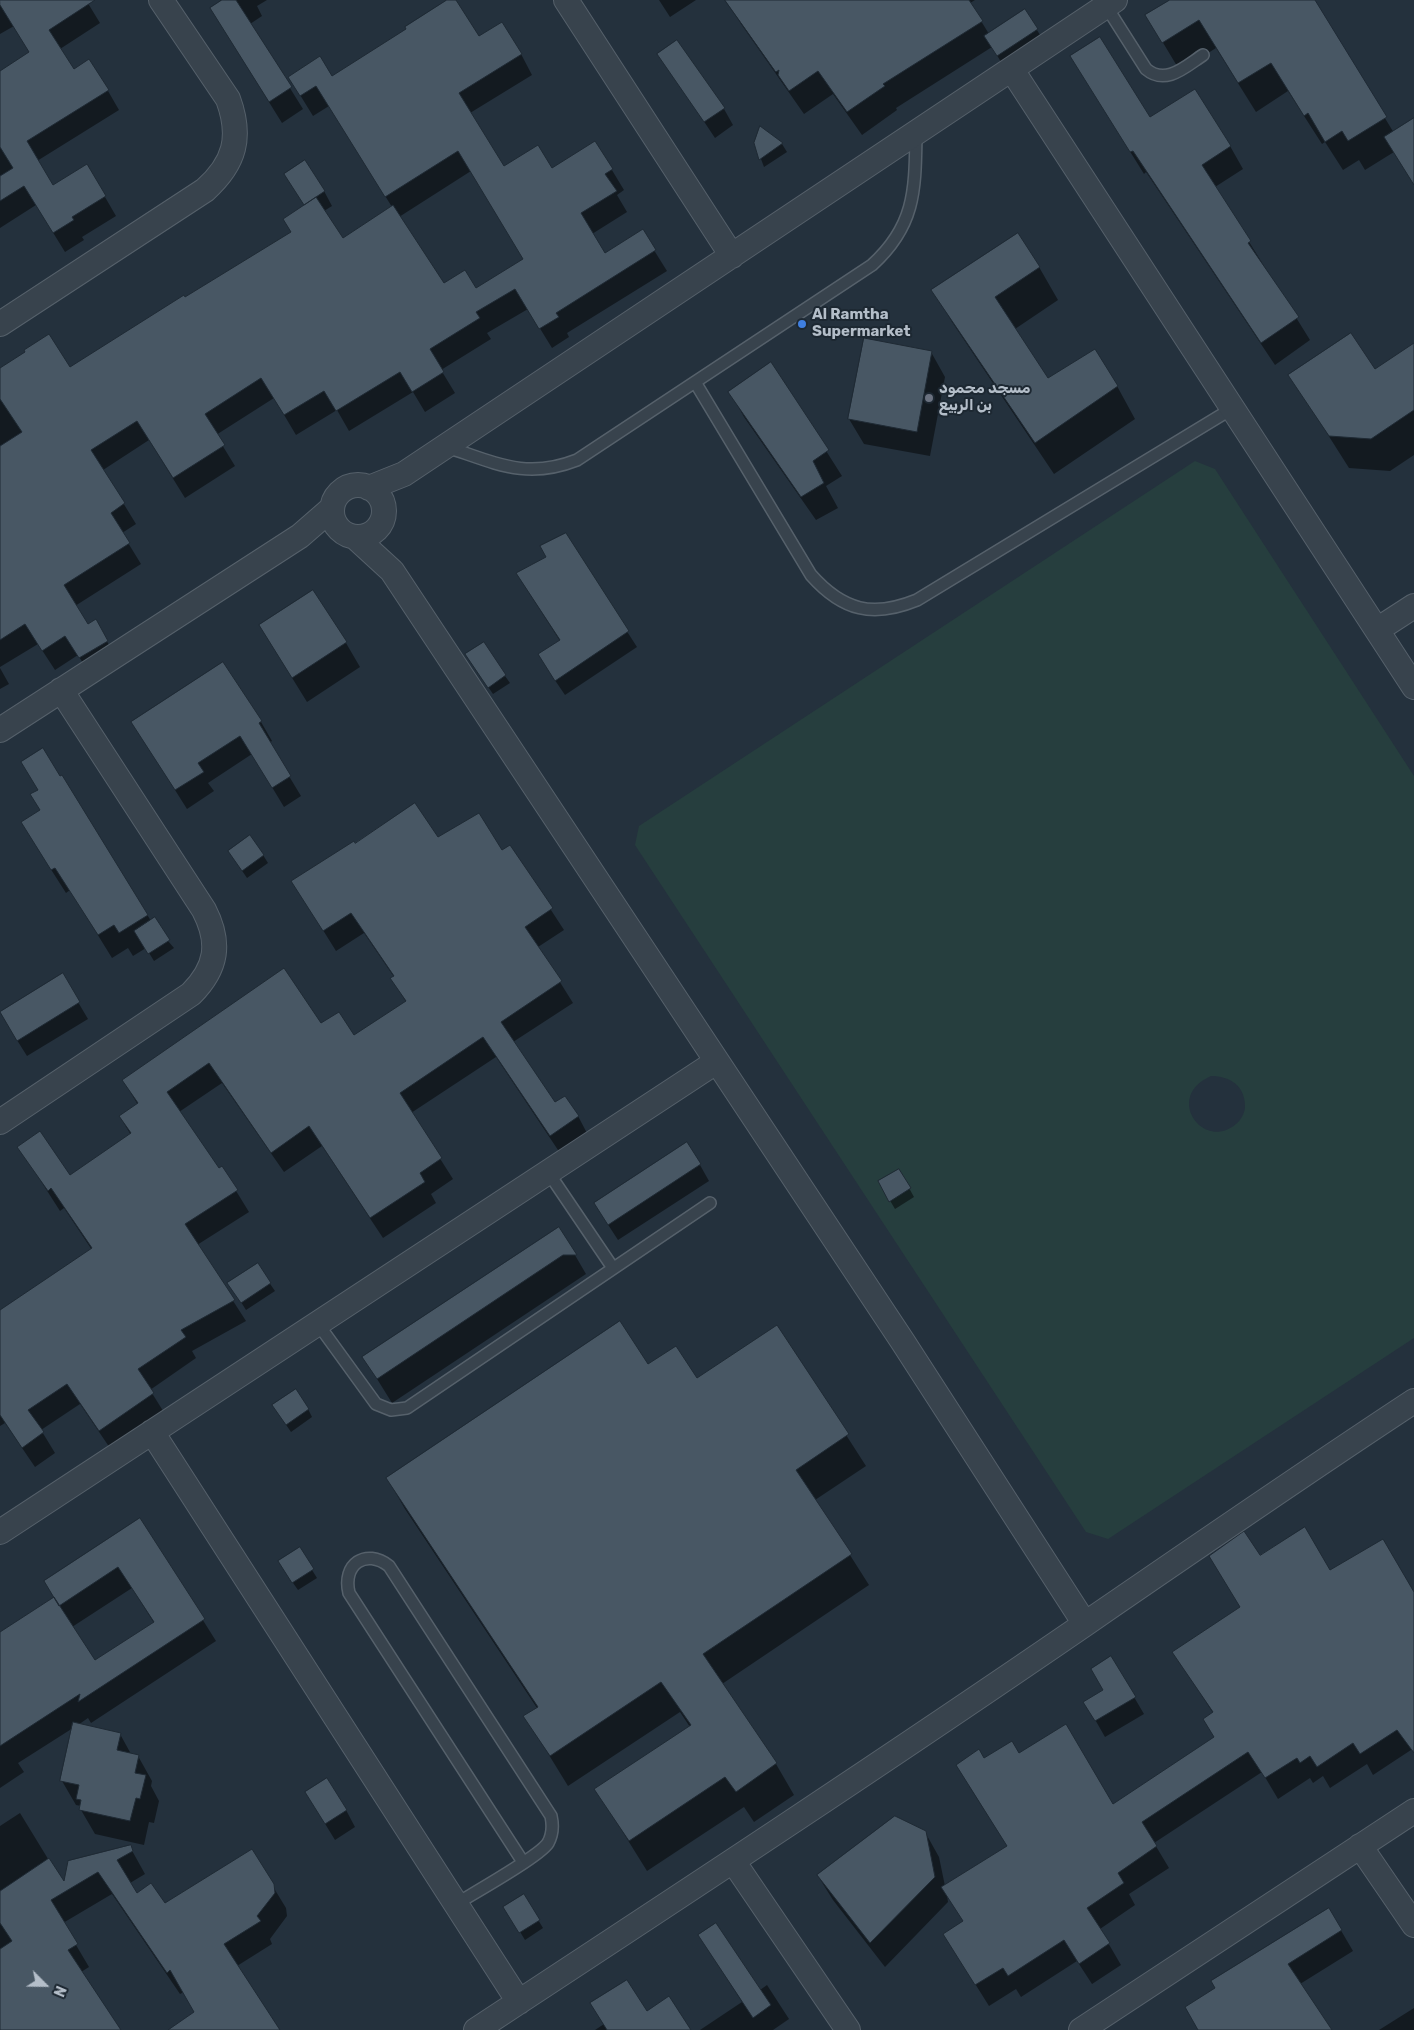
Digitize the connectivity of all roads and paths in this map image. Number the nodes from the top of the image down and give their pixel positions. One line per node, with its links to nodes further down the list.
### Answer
1 (161, 0): 8 (street)
2 (566, 0): 7 (street)
3 (1111, 3): 4 (lane); 5 (street)
4 (1203, 55)
5 (1012, 70): 6 (street); 10 (street)
6 (916, 134): 7 (street); 9 (lane)
7 (732, 256): 11 (street)
8 (0, 324)
9 (695, 382): 10 (lane); 11 (lane)
10 (1233, 408): 20 (street)
11 (443, 446): 12 (street)
12 (404, 474): 13 (street); 15 (street)
13 (369, 488): 14 (street); 15 (street)
14 (331, 509): 16 (street); 17 (street)
15 (382, 516): 16 (street); 18 (street)
16 (348, 534): 17 (street); 18 (street)
17 (300, 536): 22 (street)
18 (392, 570): 24 (street)
19 (1414, 606): 20 (street)
20 (1377, 630): 21 (street)
21 (1414, 686)
22 (61, 690): 23 (street); 25 (street)
23 (0, 730)
24 (716, 1062): 26 (street); 33 (street)
25 (0, 1122)
26 (548, 1172): 28 (lane); 29 (street)
27 (710, 1203): 28 (lane)
28 (613, 1268): 29 (lane)
29 (318, 1324): 31 (street)
30 (1414, 1401): 33 (street)
31 (152, 1432): 32 (street); 38 (street)
32 (0, 1532)
33 (1085, 1624): 36 (street)
34 (1414, 1811): 35 (street)
35 (1360, 1846): 39 (street); 43 (street)
36 (733, 1861): 40 (street); 42 (street)
37 (523, 1862): 37 (lane); 38 (lane)
38 (456, 1904): 40 (street)
39 (1414, 1925)
40 (519, 2002): 41 (street)
41 (476, 2030)
42 (848, 2030)
43 (1082, 2030)

